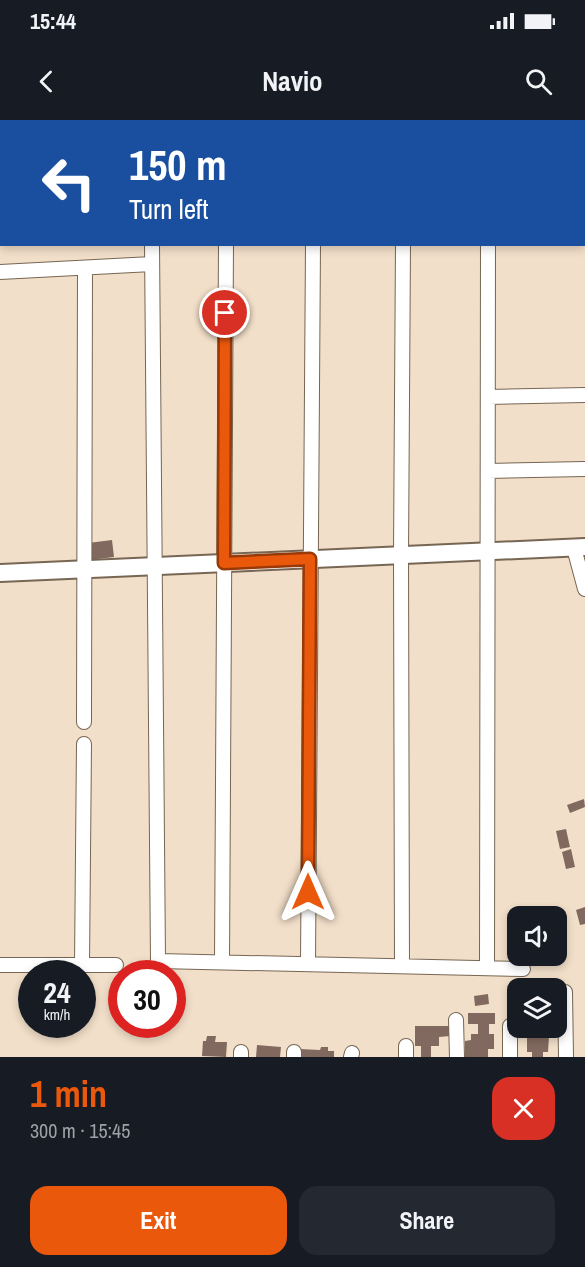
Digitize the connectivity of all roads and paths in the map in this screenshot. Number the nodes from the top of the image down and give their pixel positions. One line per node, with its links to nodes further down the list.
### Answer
1 (152, 246): 6 (street)
2 (226, 246): 17 (street)
3 (313, 246): 16 (street)
4 (403, 246): 15 (street)
5 (488, 246): 10 (street)
6 (152, 264): 7 (street); 18 (street)
7 (85, 268): 8 (street); 19 (street)
8 (0, 272)
9 (585, 395): 10 (street)
10 (488, 396): 12 (street)
11 (585, 469): 12 (street)
12 (488, 471): 14 (street)
13 (580, 547): 14 (street); 21 (street)
14 (488, 551): 15 (street); 30 (street)
15 (401, 555): 16 (street); 29 (street)
16 (310, 559): 17 (street); 26 (street)
17 (224, 563): 18 (street); 25 (street)
18 (154, 566): 19 (street); 25 (street)
19 (84, 569): 20 (street); 22 (street)
20 (0, 573)
21 (585, 589)
22 (84, 722)
23 (84, 744): 24 (street)
24 (82, 960)
25 (222, 962): 26 (street)
26 (308, 964): 29 (street)
27 (0, 965): 28 (street)
28 (18, 965)
29 (402, 966): 30 (street)
30 (487, 968): 31 (street)
31 (523, 969)
32 (456, 1020): 35 (street)
33 (510, 1038): 36 (street)
34 (566, 1038): 37 (street)
35 (457, 1057)
36 (510, 1057)
37 (566, 1057)

